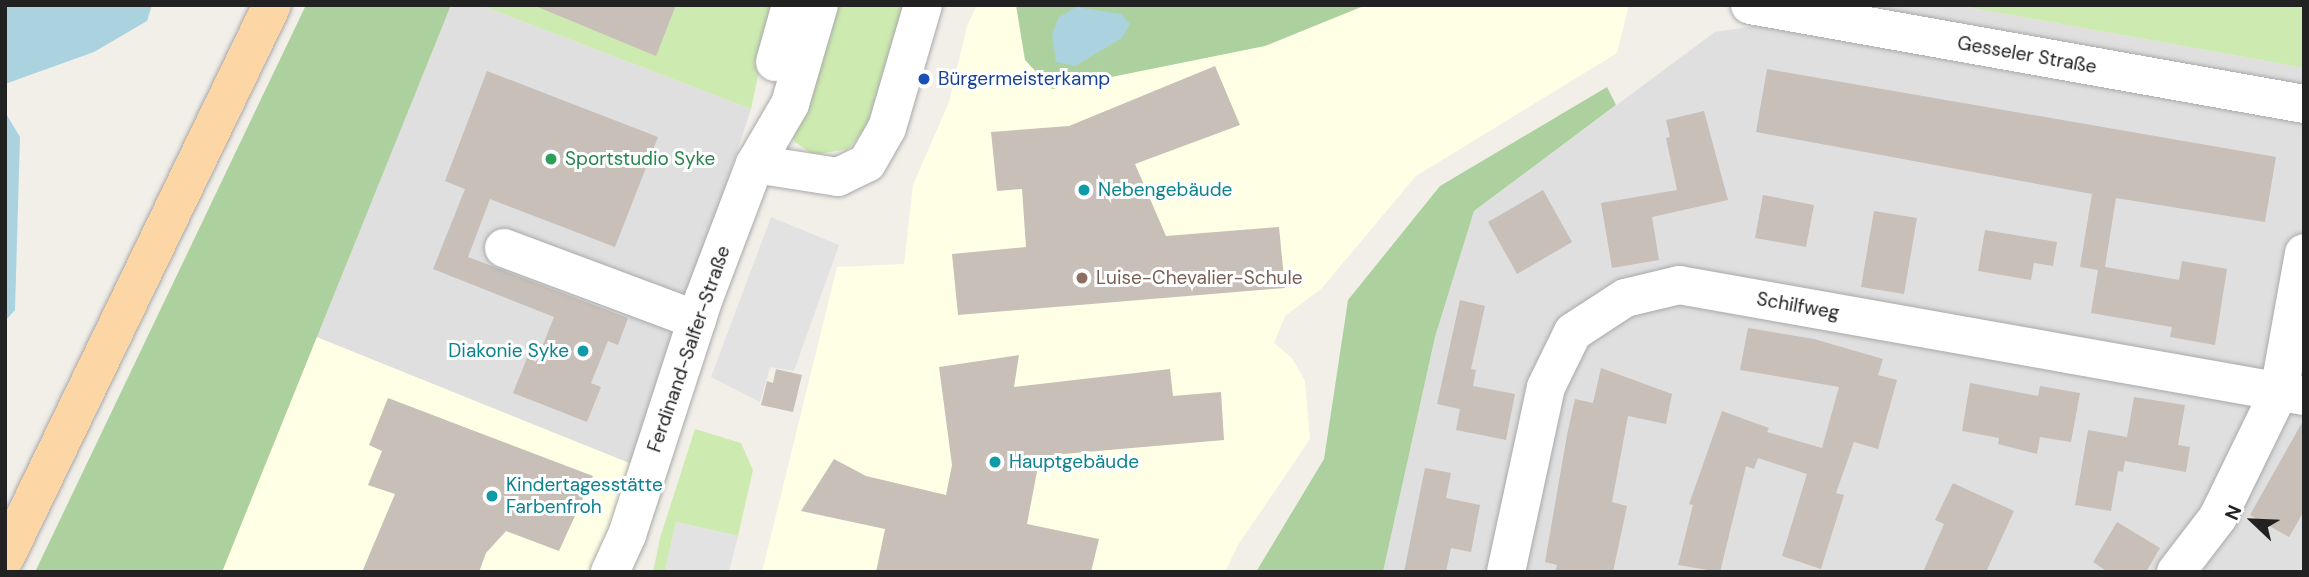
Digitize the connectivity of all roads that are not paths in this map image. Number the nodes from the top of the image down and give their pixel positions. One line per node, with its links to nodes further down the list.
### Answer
1 (272, 5): 13 (main road)
2 (791, 5): 7 (street, Ferdinand-Salfer-Straße)
3 (819, 5): 7 (street, Ferdinand-Salfer-Straße)
4 (923, 5): 7 (street)
5 (1750, 5): 6 (street, Gesseler Straße)
6 (2304, 104)
7 (755, 164): 10 (street, Ferdinand-Salfer-Straße)
8 (504, 248): 10 (street)
9 (2304, 253): 11 (street)
10 (697, 320): 12 (street, Ferdinand-Salfer-Straße)
11 (2291, 394): 15 (street, Schilfweg); 16 (street)
12 (626, 553): 14 (street, Ferdinand-Salfer-Straße)
13 (5, 558)
14 (610, 572)
15 (1506, 572)
16 (2176, 572)

